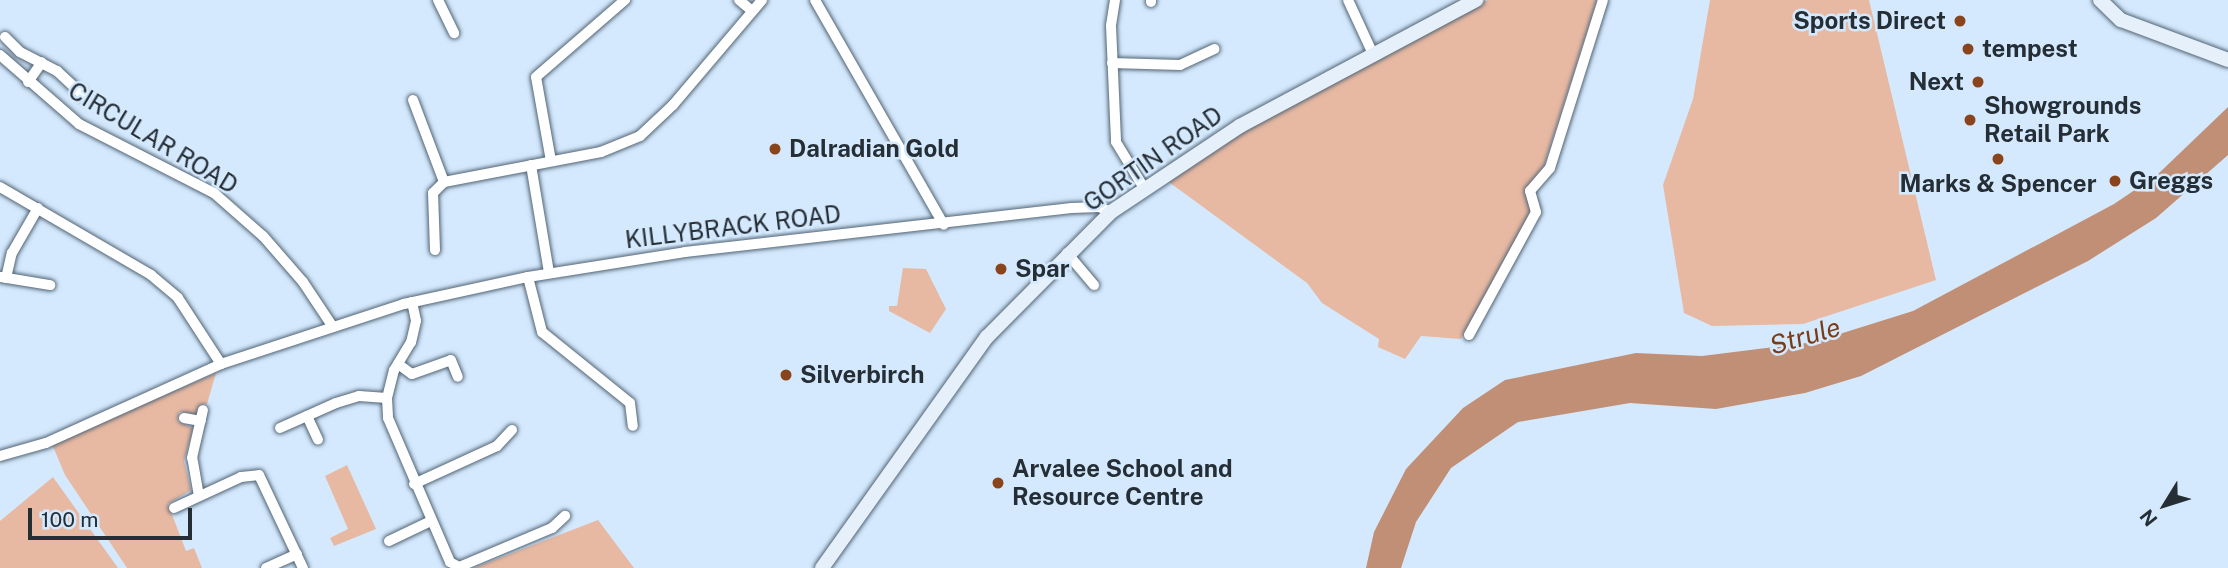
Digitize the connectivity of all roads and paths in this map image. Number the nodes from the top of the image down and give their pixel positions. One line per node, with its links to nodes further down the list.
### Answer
1 (438, 0): 12 (street)
2 (625, 0): 23 (street)
3 (739, 0): 11 (street)
4 (762, 0): 11 (street)
5 (815, 0): 30 (street)
6 (1115, 0): 19 (street)
7 (1348, 0): 15 (street)
8 (1476, 0): 15 (main road, GORTIN ROAD)
9 (1603, 0): 40 (street)
10 (2100, 0): 17 (main road)
11 (752, 11): 23 (street)
12 (454, 33)
13 (5, 37): 18 (street)
14 (1215, 49): 19 (street)
15 (1373, 54): 27 (main road, GORTIN ROAD)
16 (0, 55): 20 (street, CIRCULAR ROAD)
17 (2228, 60)
18 (42, 62): 20 (street); 21 (street)
19 (1112, 63): 27 (street)
20 (28, 82): 39 (street, CIRCULAR ROAD)
21 (86, 98)
22 (413, 100): 25 (street)
23 (551, 161): 24 (street)
24 (531, 165): 25 (street); 33 (street)
25 (443, 182): 31 (street)
26 (0, 187): 28 (street)
27 (1144, 188): 29 (main road, GORTIN ROAD)
28 (38, 208): 34 (street); 42 (street)
29 (1111, 212): 30 (street, KILLYBRACK ROAD); 32 (main road, GORTIN ROAD)
30 (944, 225): 33 (street, KILLYBRACK ROAD)
31 (435, 250)
32 (1067, 253): 37 (street); 63 (main road, GORTIN ROAD)
33 (549, 273): 35 (street, KILLYBRACK ROAD)
34 (3, 277): 36 (street)
35 (528, 277): 38 (street, KILLYBRACK ROAD); 49 (street)
36 (50, 285)
37 (1094, 285)
38 (412, 302): 39 (street, KILLYBRACK ROAD); 41 (street)
39 (333, 327): 42 (street, KILLYBRACK ROAD)
40 (1469, 335)
41 (398, 363): 43 (street); 44 (street)
42 (221, 364): 53 (street, KILLYBRACK ROAD)
43 (458, 377)
44 (387, 398): 46 (street); 54 (street)
45 (203, 410): 48 (street)
46 (307, 416): 50 (street); 52 (street)
47 (184, 418): 48 (street)
48 (201, 421): 55 (street)
49 (633, 426)
50 (280, 428)
51 (512, 430): 54 (street)
52 (318, 440)
53 (0, 456)
54 (415, 484): 58 (street)
55 (199, 496): 56 (street); 60 (street)
56 (174, 508)
57 (565, 516): 58 (street)
58 (431, 521): 59 (street)
59 (390, 541)
60 (297, 554): 61 (street); 62 (street)
61 (266, 568)
62 (303, 568)
63 (822, 568)

